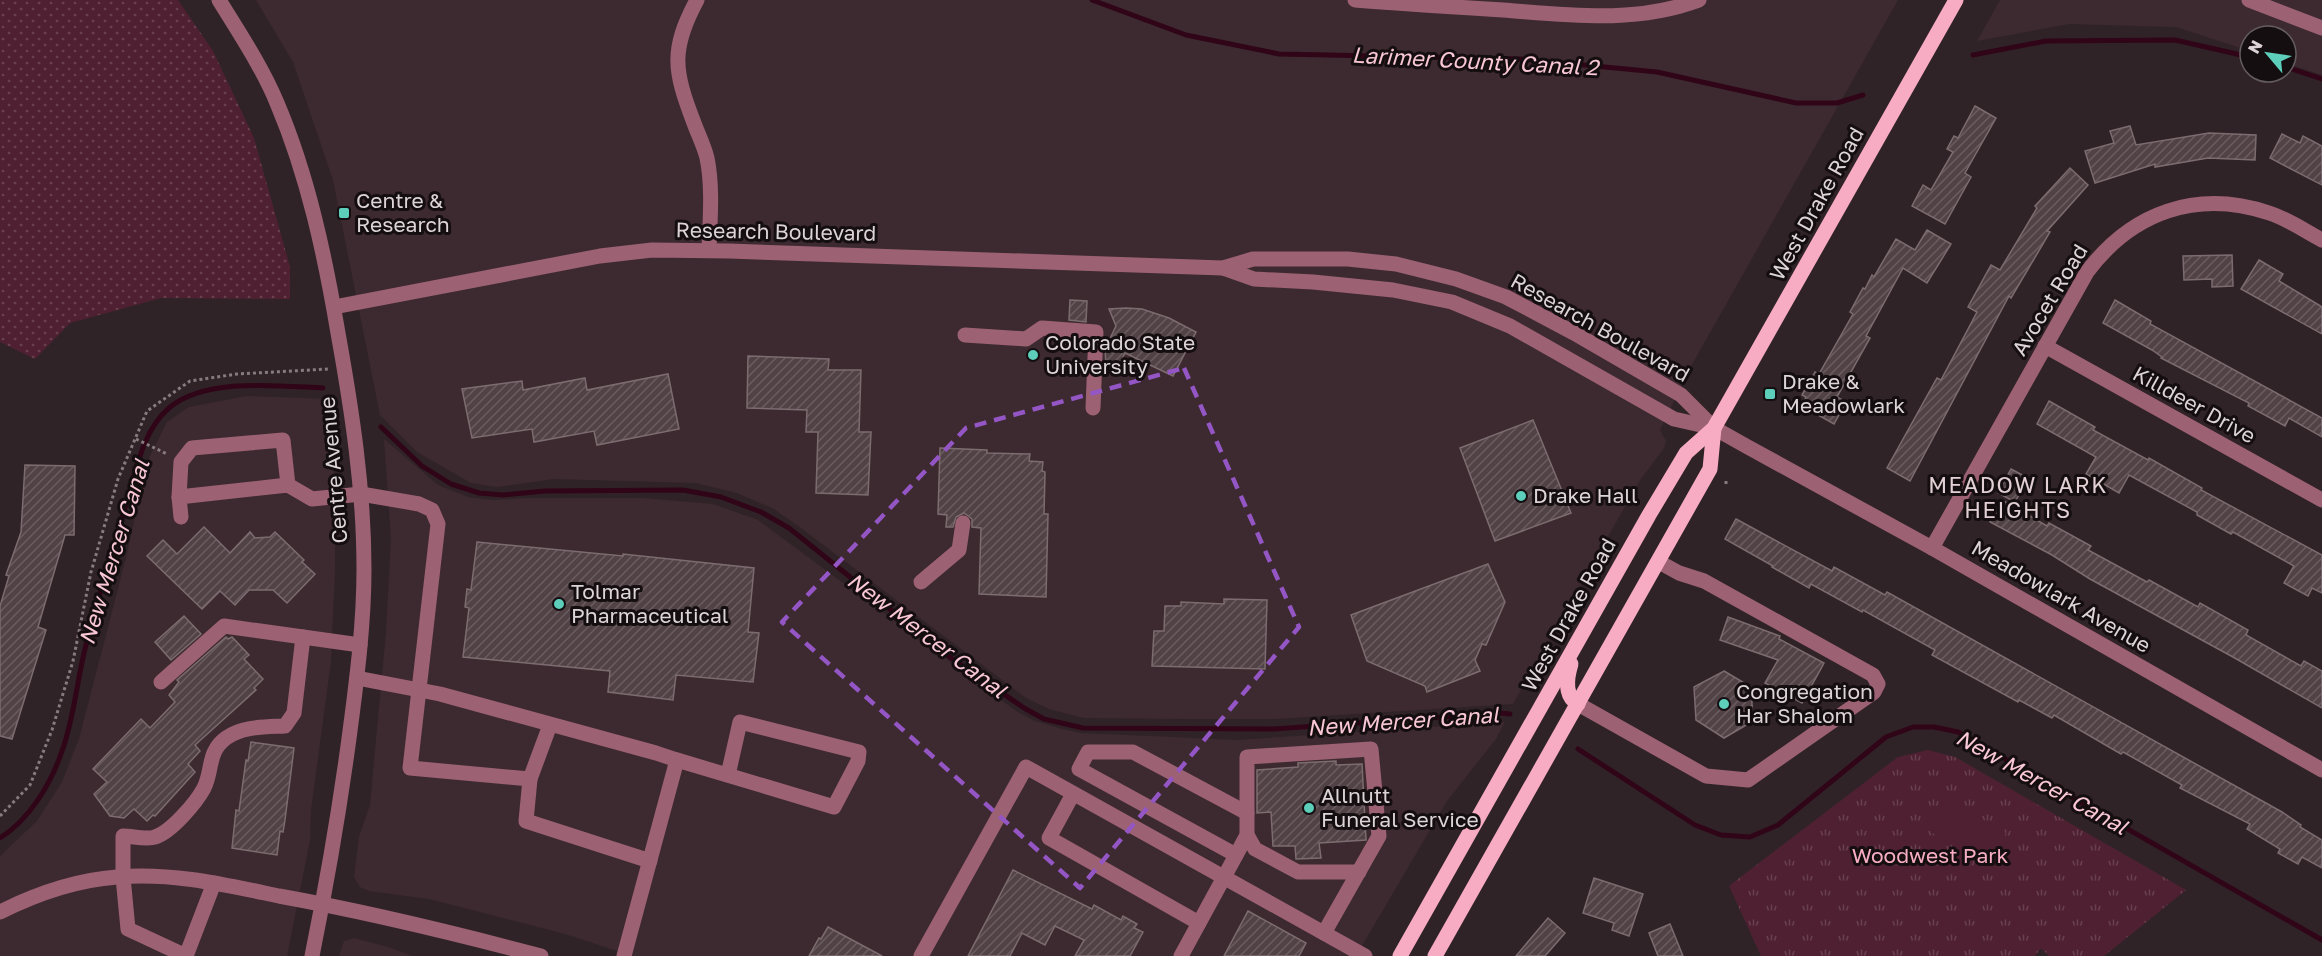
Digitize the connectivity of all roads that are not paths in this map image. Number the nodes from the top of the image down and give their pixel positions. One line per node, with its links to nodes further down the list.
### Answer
1 (219, 0): 11 (street, Centre Avenue)
2 (697, 0): 9 (street)
3 (1355, 0): 4 (street)
4 (1699, 0)
5 (1956, 0): 15 (main road, West Drake Road)
6 (2249, 0): 7 (street)
7 (2322, 28)
8 (2322, 240): 13 (street, Avocet Road)
9 (709, 250): 10 (street, Research Boulevard); 11 (street, Research Boulevard)
10 (1223, 268): 15 (street, Research Boulevard); 15 (street, Research Boulevard)
11 (334, 307): 17 (street, Centre Avenue)
12 (965, 335): 14 (street)
13 (2045, 346): 19 (street, Killdeer Drive); 22 (street, Avocet Road)
14 (1093, 408)
15 (1714, 428): 22 (street, Meadowlark Avenue); 23 (main road, West Drake Road); 26 (main road, West Drake Road)
16 (288, 484): 17 (street); 18 (street); 18 (street)
17 (361, 494): 27 (street, Centre Avenue); 30 (street)
18 (179, 497): 20 (street)
19 (2322, 501)
20 (181, 517)
21 (963, 523): 24 (street)
22 (1932, 548): 35 (street, Meadowlark Avenue)
23 (1659, 562): 31 (main road, West Drake Road); 31 (street)
24 (921, 582)
25 (303, 637): 27 (street); 29 (street); 44 (street)
26 (1580, 638): 31 (main road); 57 (main road, West Drake Road)
27 (360, 645): 28 (street, Centre Avenue)
28 (357, 678): 30 (street); 47 (street, Centre Avenue)
29 (161, 682)
30 (420, 690): 32 (street); 37 (street)
31 (1578, 704): 58 (main road, West Drake Road)
32 (550, 725): 33 (street); 37 (street)
33 (677, 760): 36 (street); 42 (street)
34 (1078, 769): 38 (street); 39 (street); 41 (street)
35 (2322, 770)
36 (728, 775): 36 (street)
37 (530, 779): 42 (street)
38 (1070, 792): 45 (street); 49 (street); 54 (street)
39 (1247, 813): 40 (street); 43 (street)
40 (1247, 835): 41 (street); 43 (street)
41 (1236, 855): 45 (street)
42 (650, 861): 53 (street)
43 (1359, 872): 50 (street)
44 (123, 877): 46 (street); 46 (street); 48 (street)
45 (1224, 878): 49 (street); 50 (street)
46 (214, 883): 47 (street)
47 (323, 904): 51 (street, Centre Avenue); 52 (street)
48 (0, 912)
49 (1199, 923): 55 (street)
50 (1324, 933): 56 (street)
51 (312, 956)
52 (541, 956)
53 (624, 956)
54 (921, 956)
55 (1180, 956)
56 (1365, 956)
57 (1400, 956)
58 (1435, 956)

